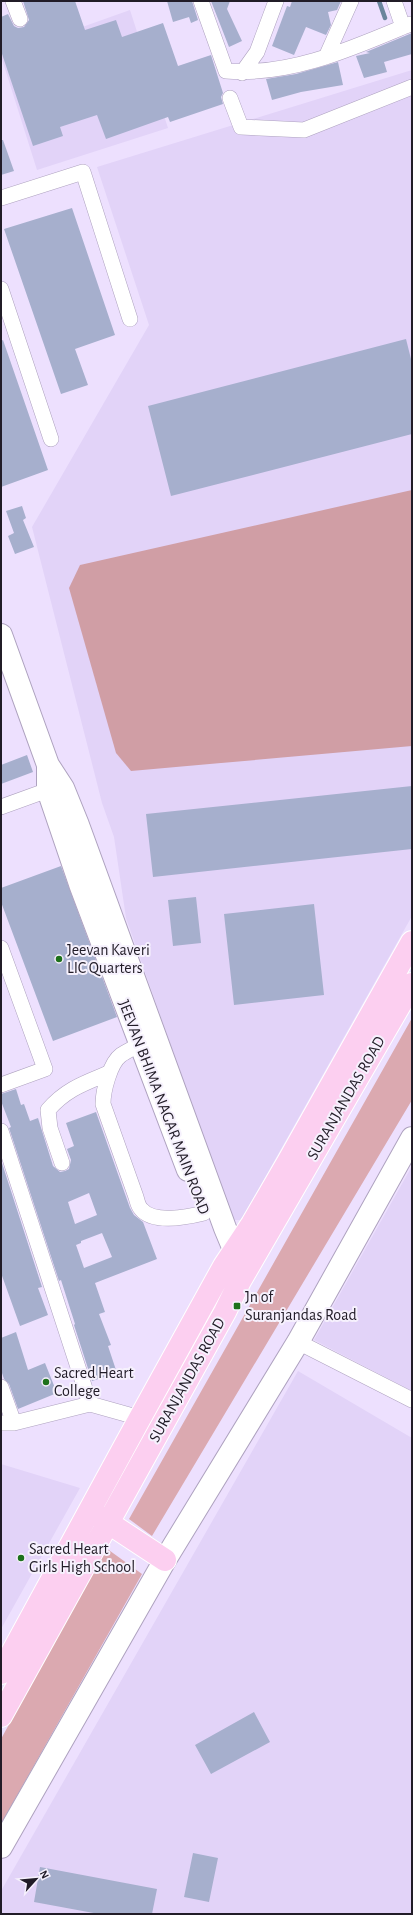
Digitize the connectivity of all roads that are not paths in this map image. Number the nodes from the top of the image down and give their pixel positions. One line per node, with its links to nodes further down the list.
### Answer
1 (13, 1): 6 (street)
2 (201, 1): 9 (street)
3 (276, 1): 9 (street)
4 (351, 1): 8 (street)
5 (394, 1): 7 (street)
6 (20, 19)
7 (407, 25): 8 (street)
8 (326, 57): 9 (street)
9 (242, 73)
10 (412, 87): 11 (street)
11 (230, 98)
12 (1, 198): 14 (street)
13 (1, 289): 15 (street)
14 (130, 319)
15 (51, 439)
16 (1, 635): 17 (main road, JEEVAN BHIMA NAGAR MAIN ROAD)
17 (55, 789): 18 (street); 22 (main road, JEEVAN BHIMA NAGAR MAIN ROAD); 29 (main road, JEEVAN BHIMA NAGAR MAIN ROAD)
18 (1, 807)
19 (412, 942): 29 (main road, SURANJANDAS ROAD)
20 (1, 948): 24 (street)
21 (412, 984): 29 (main road, SURANJANDAS ROAD)
22 (140, 1044): 23 (street); 28 (main road, JEEVAN BHIMA NAGAR MAIN ROAD)
23 (109, 1073): 27 (street); 28 (street)
24 (1, 1085)
25 (1, 1131): 33 (street)
26 (412, 1138): 30 (main road)
27 (62, 1163)
28 (204, 1213): 29 (main road, JEEVAN BHIMA NAGAR MAIN ROAD)
29 (237, 1267): 34 (main road, SURANJANDAS ROAD); 37 (main road, SURANJANDAS ROAD)
30 (298, 1342): 32 (street); 38 (main road)
31 (1, 1387): 35 (street)
32 (412, 1400)
33 (90, 1404): 34 (street); 35 (street)
34 (140, 1418): 36 (main road, SURANJANDAS ROAD)
35 (7, 1423)
36 (90, 1510): 37 (main road); 39 (main road, SURANJANDAS ROAD)
37 (107, 1523): 38 (main road); 39 (main road, SURANJANDAS ROAD)
38 (165, 1560): 42 (main road)
39 (14, 1656): 40 (main road, SURANJANDAS ROAD); 41 (main road, SURANJANDAS ROAD)
40 (1, 1673)
41 (1, 1716)
42 (1, 1847)

